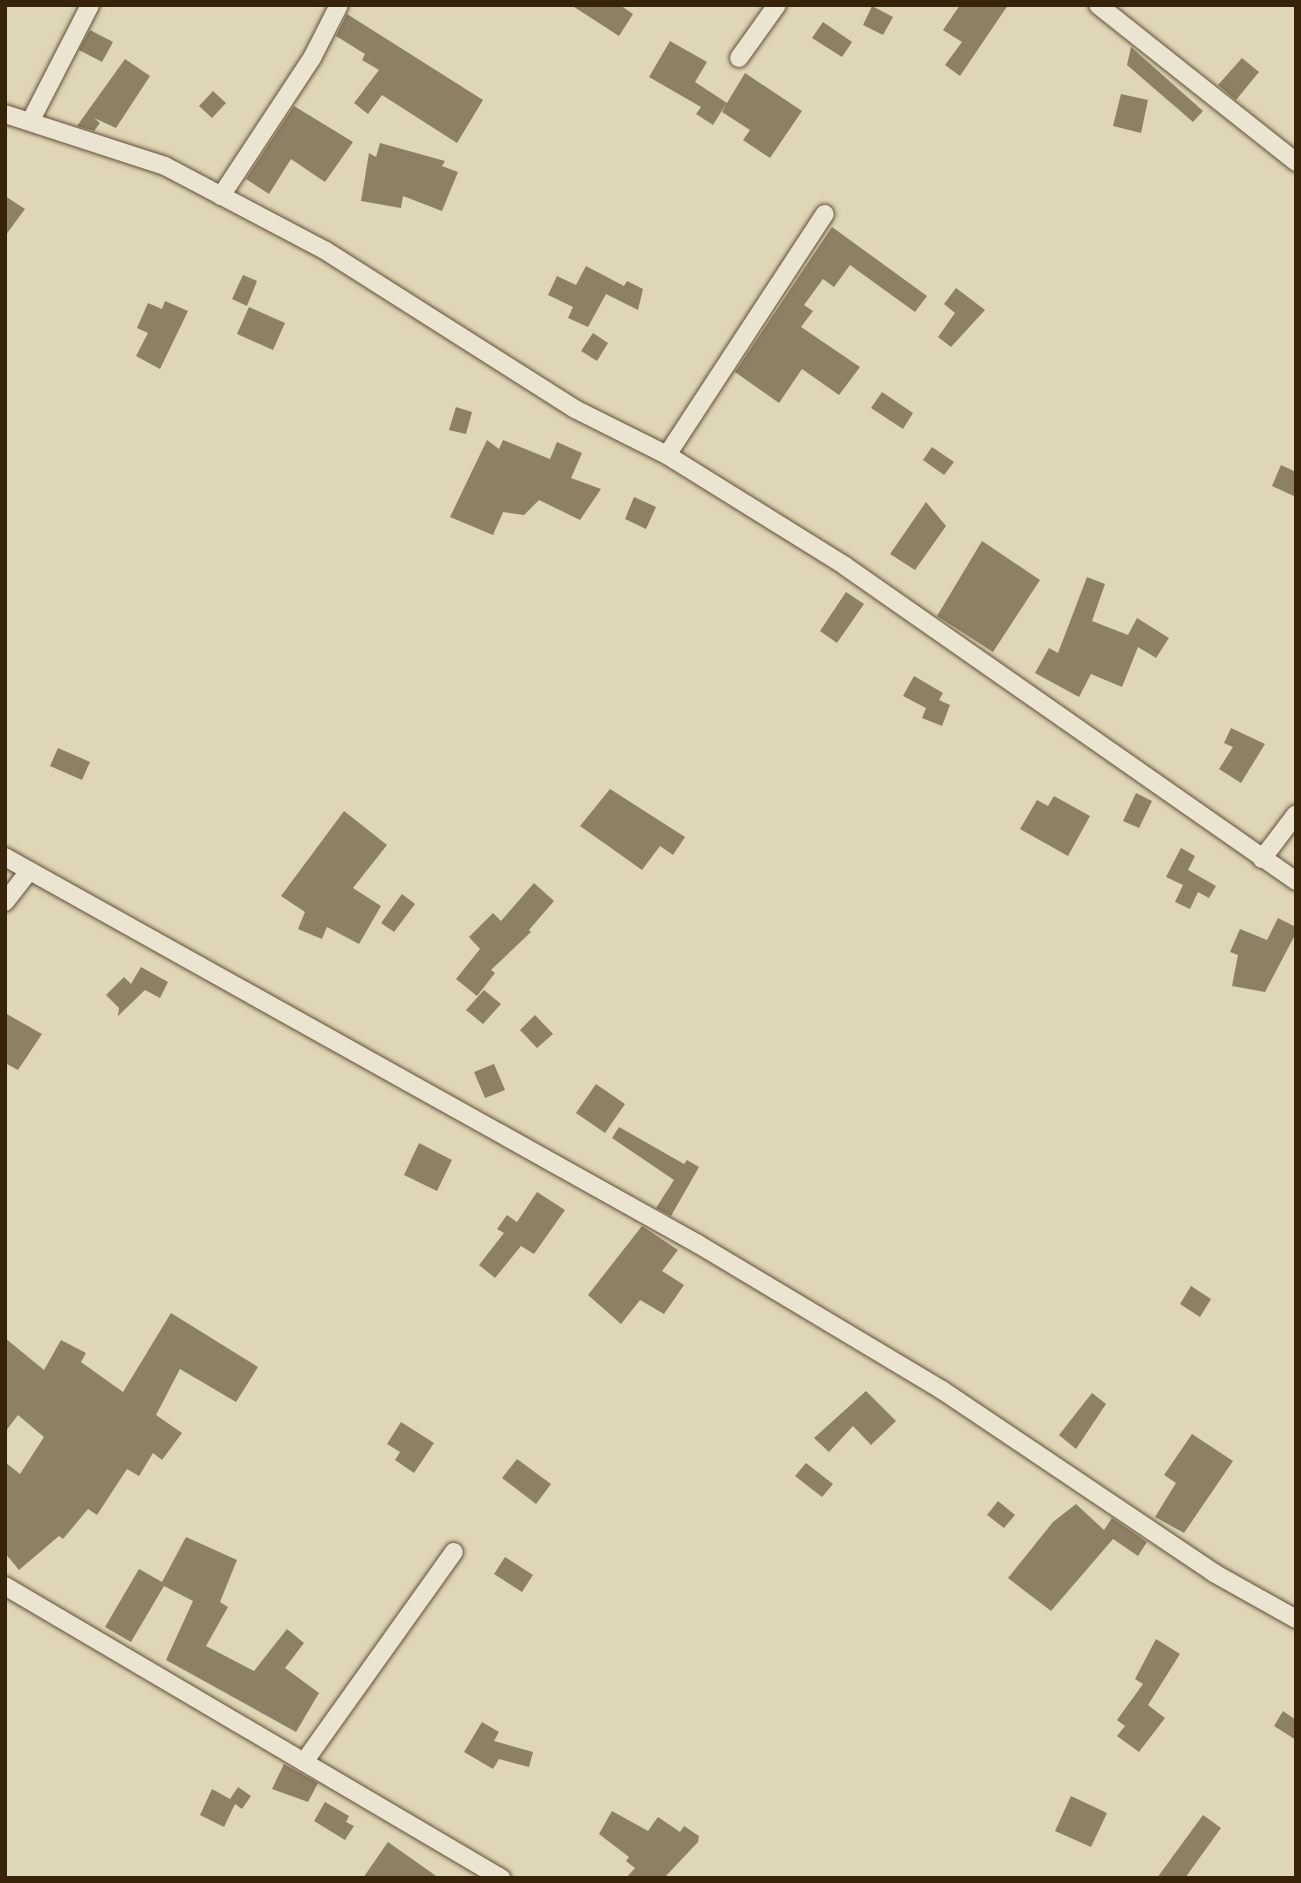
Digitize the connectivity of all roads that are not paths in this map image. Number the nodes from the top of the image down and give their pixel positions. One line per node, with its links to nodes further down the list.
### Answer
1 (90, 5): 7 (street)
2 (339, 5): 9 (street)
3 (777, 5): 5 (street)
4 (1098, 5): 8 (street)
5 (739, 58)
6 (5, 114): 7 (street)
7 (31, 120): 9 (street)
8 (1296, 162)
9 (221, 196): 11 (street)
10 (825, 214): 11 (street)
11 (667, 455): 14 (street)
12 (1296, 814): 14 (street)
13 (5, 857): 15 (street)
14 (1262, 859): 16 (street)
15 (29, 871): 17 (street); 20 (street)
16 (1296, 881)
17 (5, 902)
18 (454, 1552): 21 (street)
19 (5, 1586): 21 (street)
20 (1296, 1619)
21 (304, 1762): 22 (street)
22 (501, 1878)

